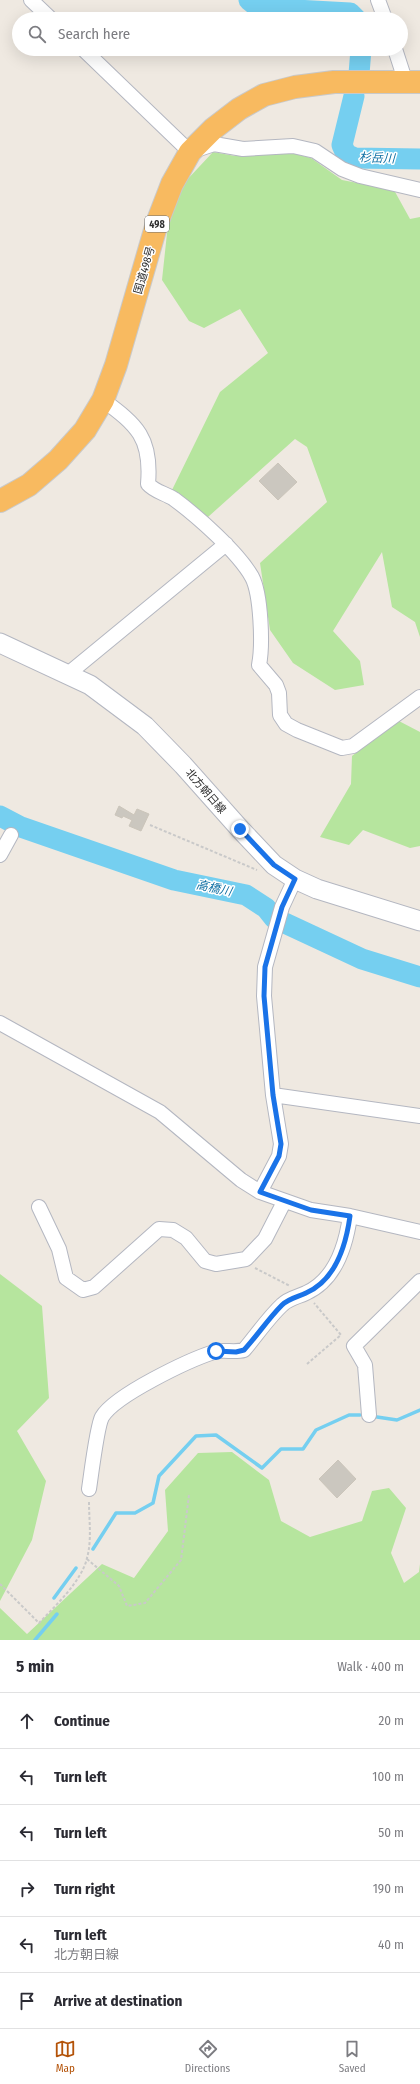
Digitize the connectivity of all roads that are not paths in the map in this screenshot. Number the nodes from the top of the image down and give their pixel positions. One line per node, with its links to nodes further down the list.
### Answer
1 (31, 0): 3 (street)
2 (378, 0): 4 (street)
3 (44, 12)
4 (382, 12)
5 (90, 56): 8 (street)
6 (399, 56): 7 (street)
7 (413, 83): 8 (highway, 国道498号 / 498)
8 (190, 152): 9 (street); 10 (highway, 国道498号 / 498)
9 (420, 190)
10 (103, 400): 11 (highway, 国道498号 / 498); 12 (street)
11 (0, 501)
12 (226, 544): 14 (street); 15 (street)
13 (0, 643): 14 (main road, 北方朝日線)
14 (68, 674): 18 (main road, 北方朝日線)
15 (420, 697)
16 (11, 835): 17 (street)
17 (0, 855)
18 (295, 879): 19 (main road, 北方朝日線); 21 (street)
19 (420, 921)
20 (0, 1023): 23 (street)
21 (273, 1095): 22 (street); 23 (street)
22 (420, 1116)
23 (260, 1192): 24 (street)
24 (284, 1202): 25 (street); 26 (street)
25 (39, 1207)
26 (350, 1216): 27 (street); 30 (street)
27 (420, 1232)
28 (420, 1281): 29 (street)
29 (370, 1415)
30 (89, 1489)

